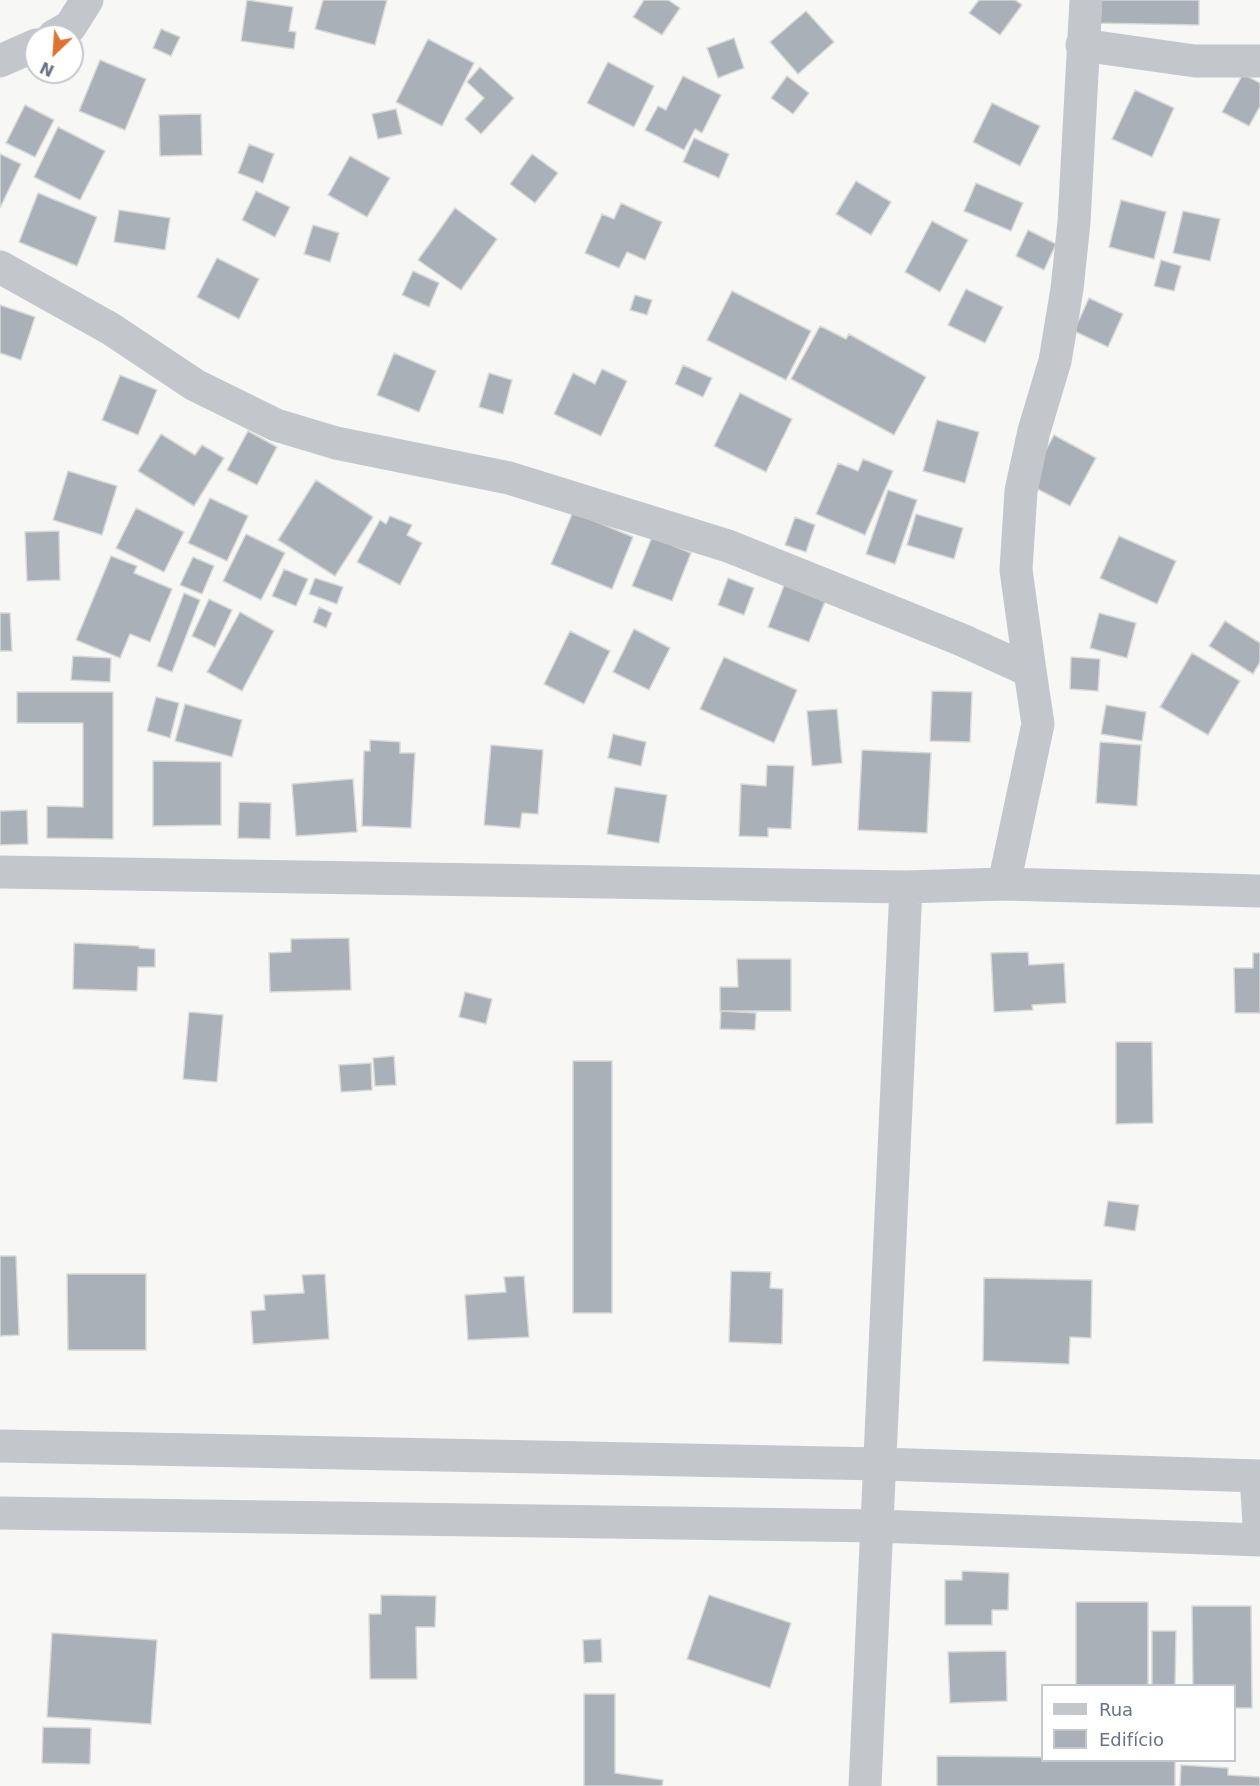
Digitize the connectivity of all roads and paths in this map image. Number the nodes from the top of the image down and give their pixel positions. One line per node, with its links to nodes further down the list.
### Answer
1 (87, 0): 3 (street)
2 (1086, 0): 4 (street)
3 (72, 24)
4 (1082, 45): 7 (street); 9 (street)
5 (24, 50): 6 (street)
6 (0, 61)
7 (1260, 61)
8 (0, 267): 9 (street)
9 (1030, 671): 11 (street)
10 (0, 872): 12 (street)
11 (1004, 884): 12 (street); 13 (street)
12 (906, 887): 15 (street)
13 (1260, 891)
14 (0, 1446): 15 (street)
15 (880, 1464): 16 (street); 18 (street)
16 (1258, 1476): 19 (street)
17 (0, 1513): 18 (street)
18 (877, 1526): 19 (street); 20 (street)
19 (1260, 1540)
20 (865, 1786)

